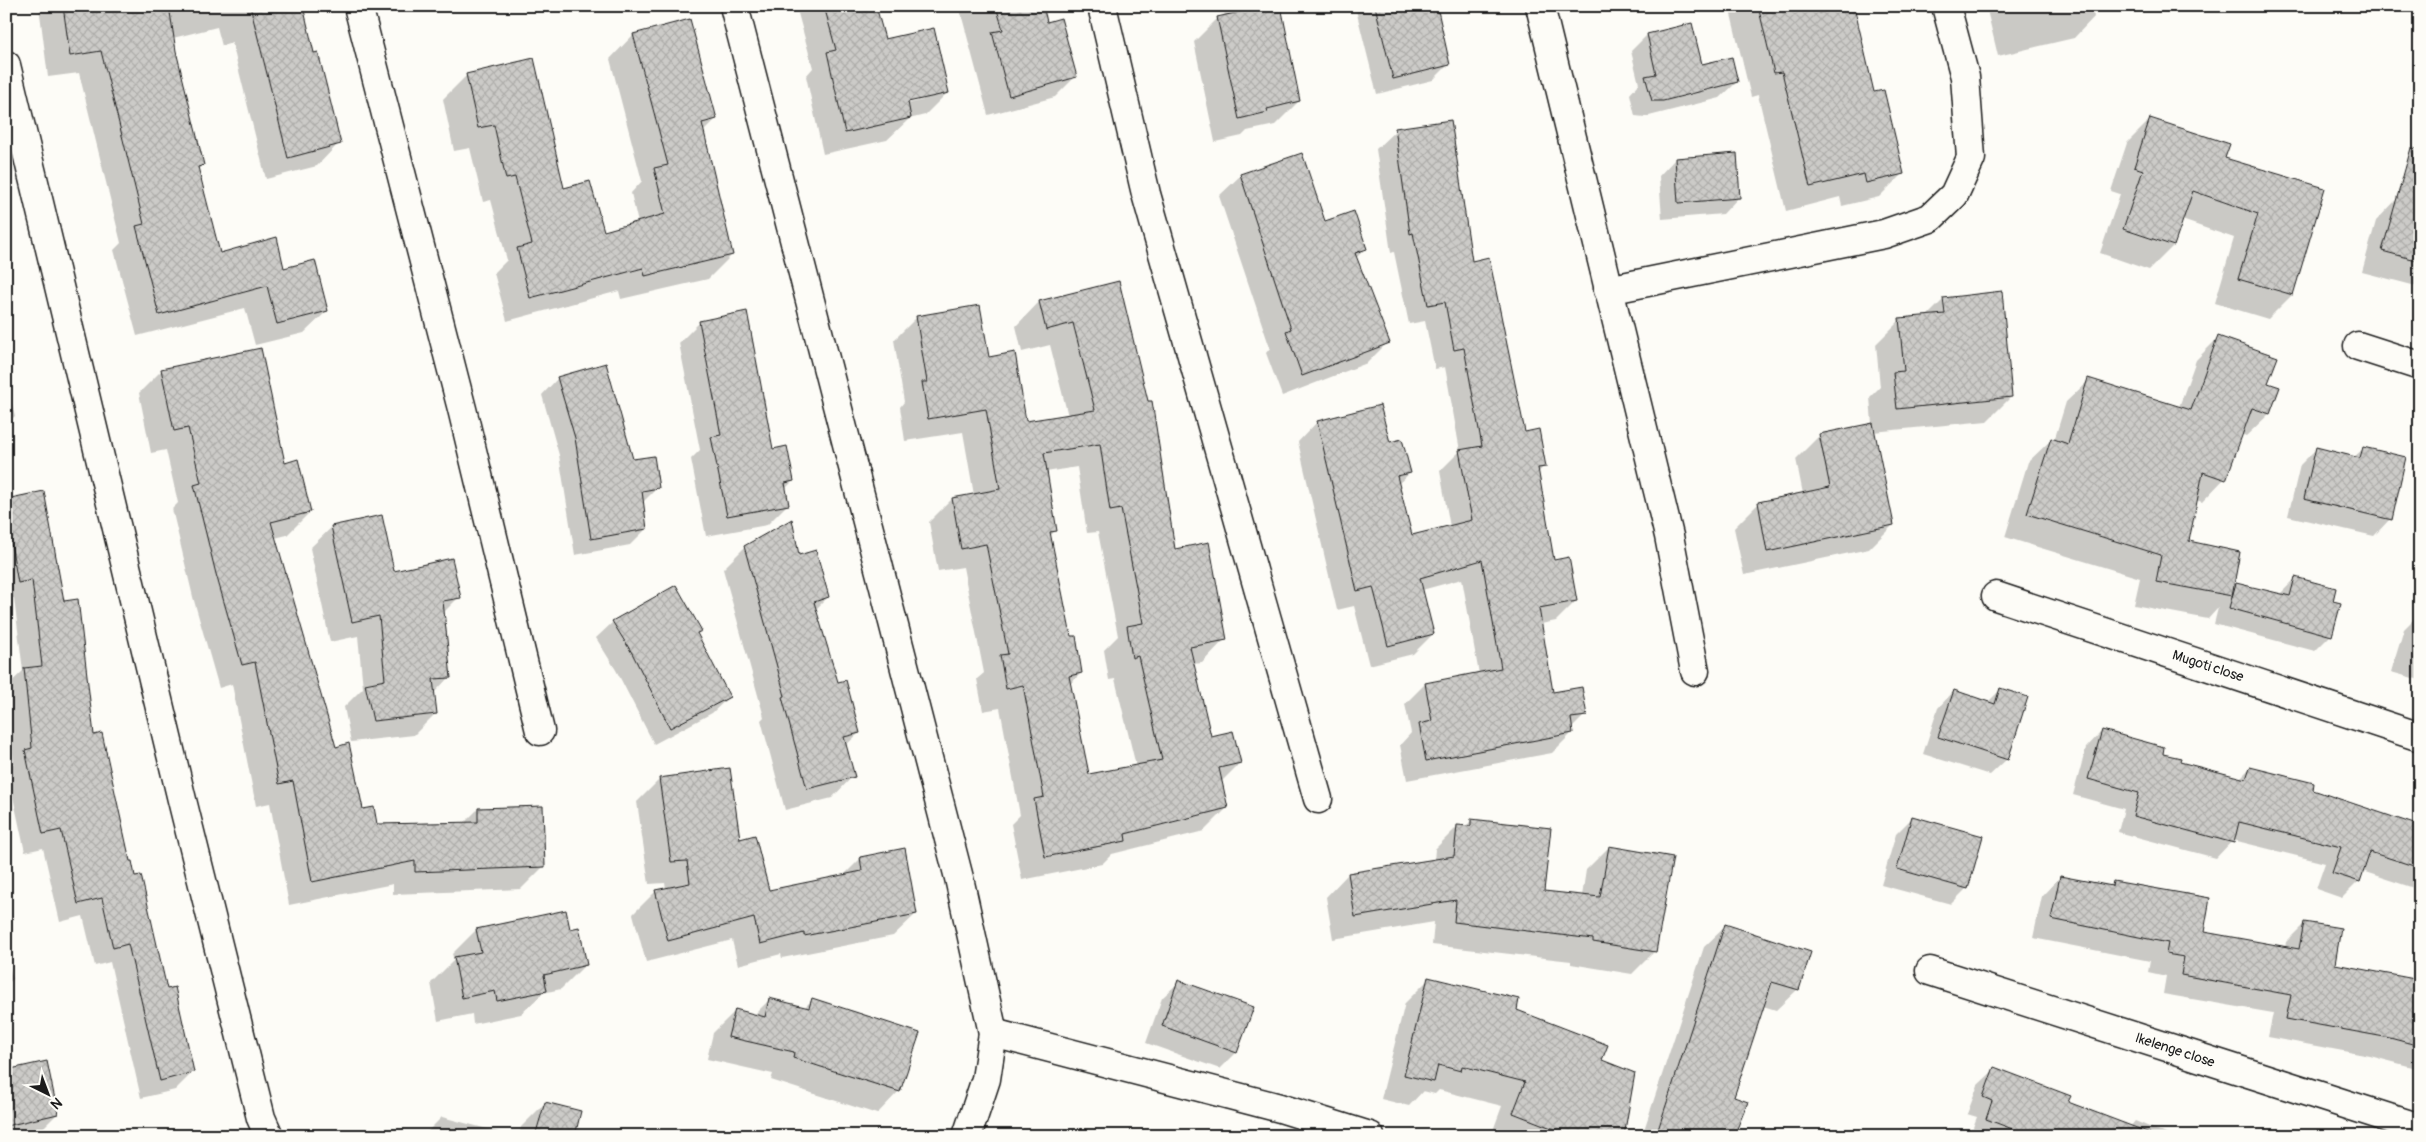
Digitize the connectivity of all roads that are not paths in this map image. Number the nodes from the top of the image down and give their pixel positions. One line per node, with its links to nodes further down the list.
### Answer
1 (358, 6): 12 (street)
2 (734, 6): 16 (street)
3 (1102, 6): 14 (street)
4 (1540, 6): 7 (street)
5 (1946, 6): 7 (street)
6 (6, 65): 18 (street)
7 (1608, 290): 11 (street)
8 (2358, 346): 9 (street)
9 (2420, 366)
10 (1996, 596): 13 (street, Mugoti close)
11 (1695, 671)
12 (540, 731)
13 (2420, 737)
14 (1318, 799)
15 (1930, 971): 17 (street, Ikelenge close)
16 (993, 1033): 19 (street); 20 (street)
17 (2420, 1128)
18 (269, 1136)
19 (967, 1136)
20 (1370, 1136)

